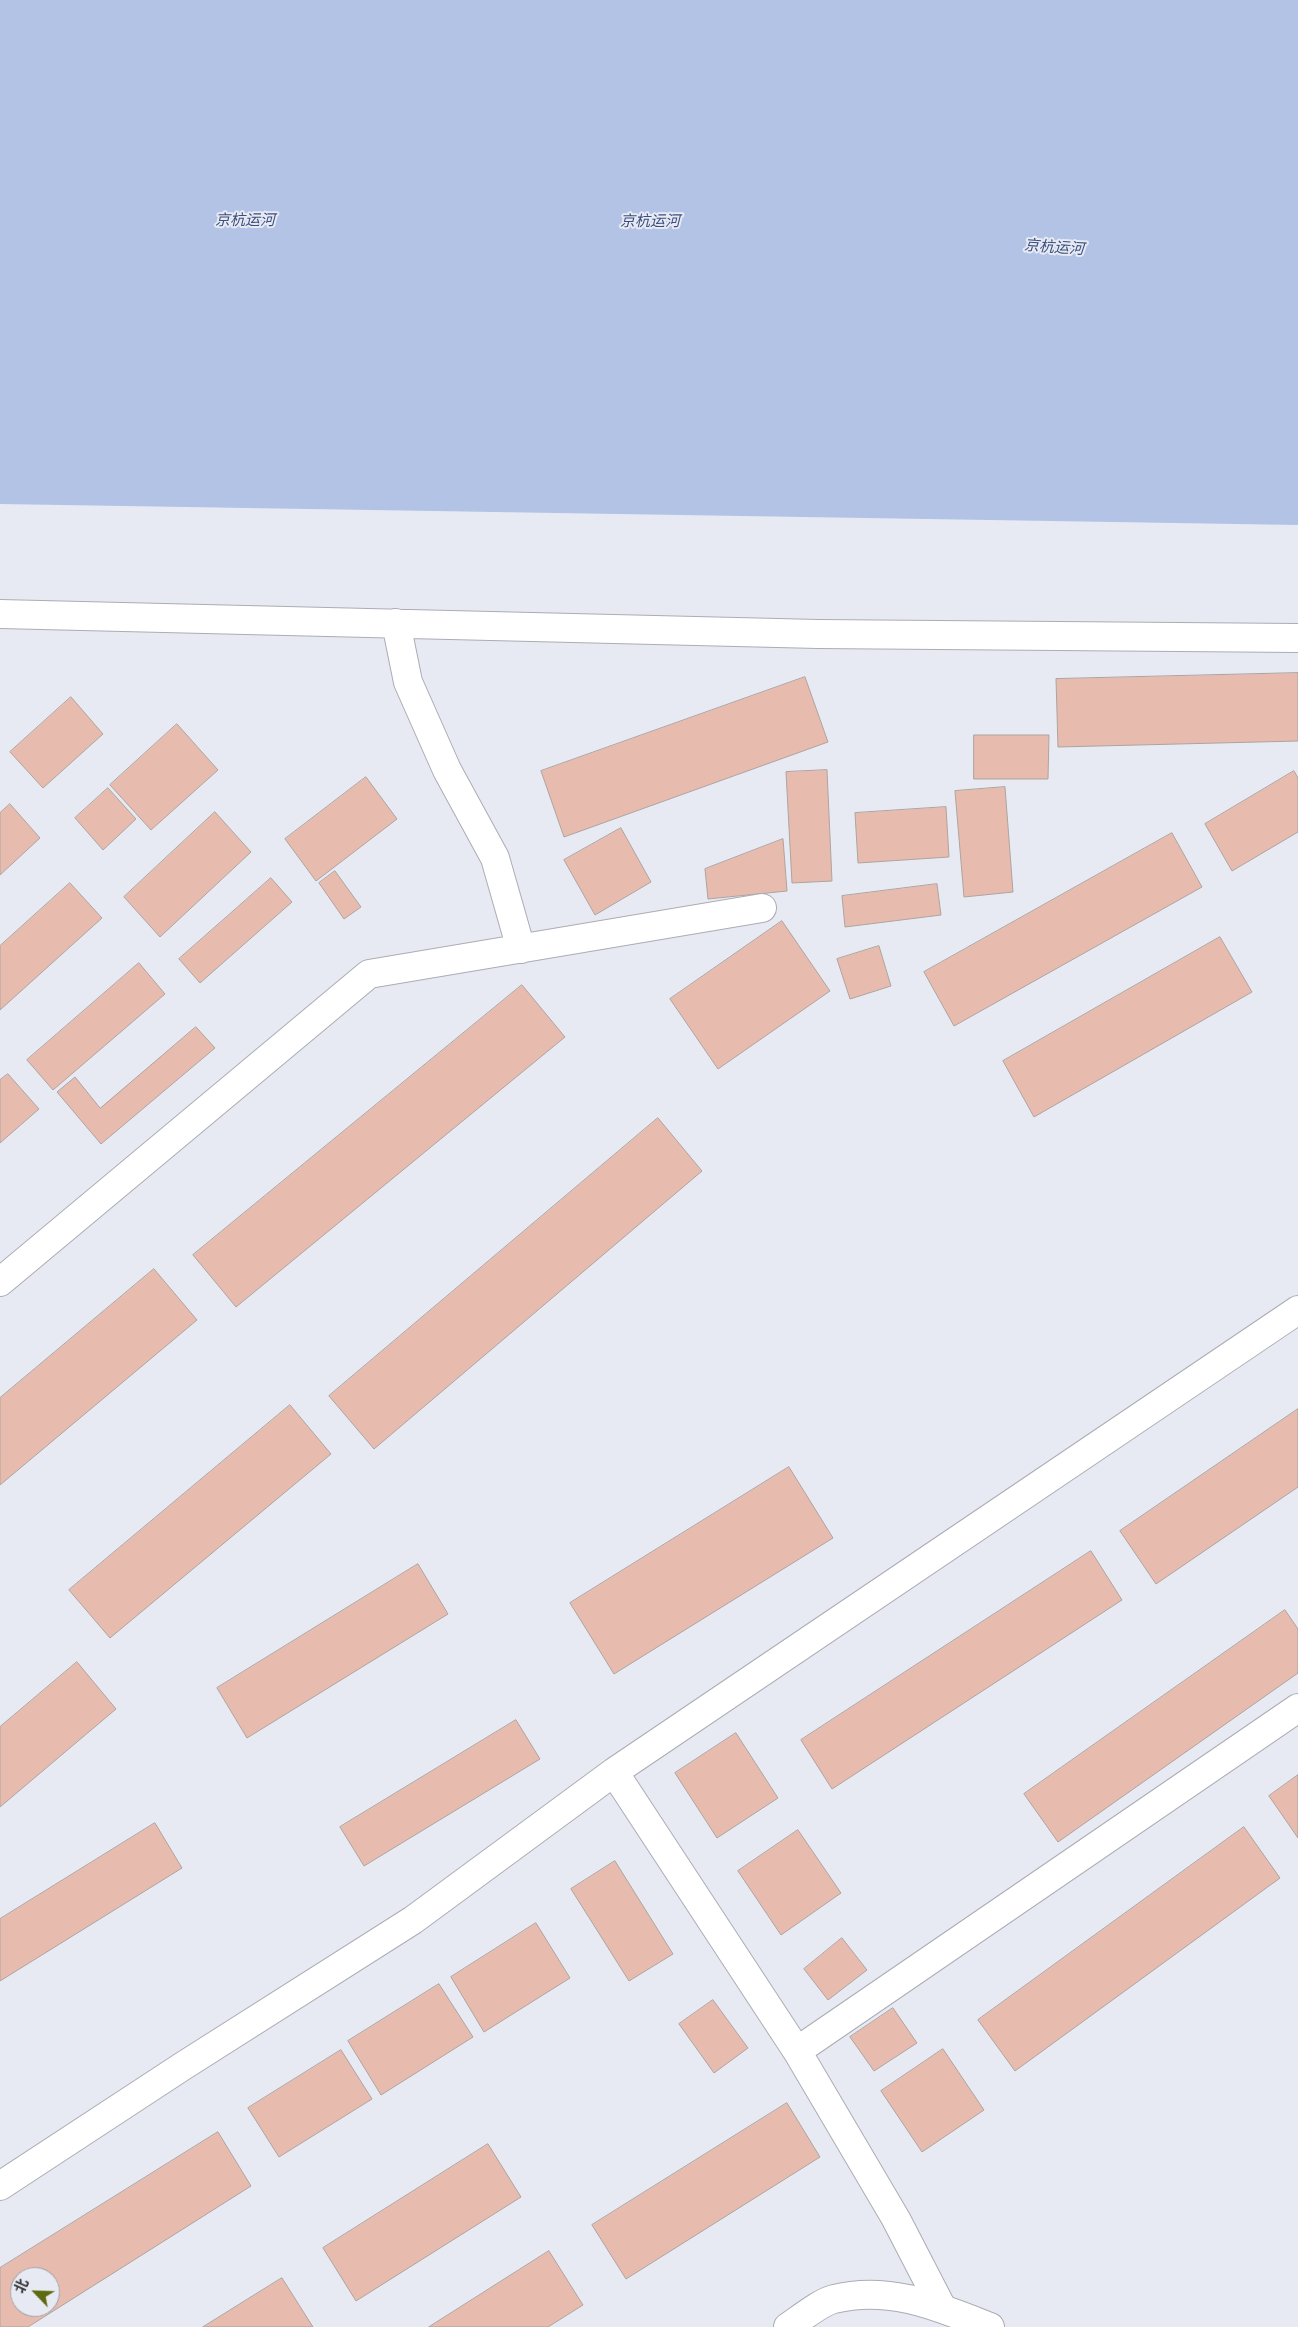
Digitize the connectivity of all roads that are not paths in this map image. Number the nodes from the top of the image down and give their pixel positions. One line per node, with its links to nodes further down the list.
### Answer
1 (0, 614): 2 (street)
2 (396, 623): 3 (street); 5 (street)
3 (1298, 638)
4 (762, 908): 5 (street)
5 (521, 948): 6 (street)
6 (0, 1282)
7 (1298, 1310): 9 (street)
8 (1298, 1708): 10 (street)
9 (614, 1772): 10 (street); 11 (street)
10 (797, 2051): 12 (street)
11 (0, 2186)
12 (942, 2308): 13 (street); 14 (street)
13 (788, 2327)
14 (990, 2327)

